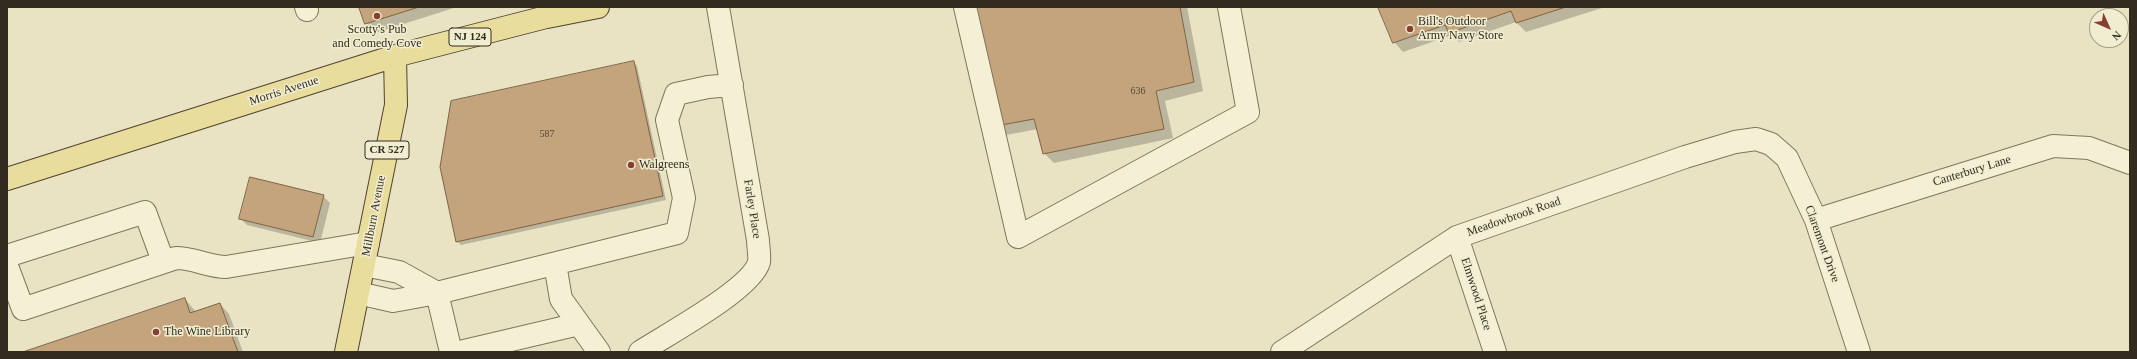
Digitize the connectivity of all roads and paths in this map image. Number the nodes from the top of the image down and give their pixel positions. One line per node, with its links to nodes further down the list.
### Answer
1 (598, 7): 5 (main road, NJ 124)
2 (718, 7): 7 (street, Farley Place)
3 (965, 7): 4 (street)
4 (1229, 7)
5 (550, 10): 6 (main road, Morris Avenue / NJ 124)
6 (395, 56): 10 (main road, Morris Avenue / NJ 124); 13 (main road, Millburn Avenue / CR 527)
7 (732, 85): 16 (street); 26 (street, Farley Place)
8 (1771, 144): 11 (street, Claremont Drive); 12 (street, Meadowbrook Road)
9 (2130, 163): 11 (street, Canterbury Lane)
10 (7, 180)
11 (1816, 220): 29 (street, Claremont Drive)
12 (1456, 237): 27 (street, Meadowbrook Road); 28 (street, Elmwood Place)
13 (368, 243): 15 (street); 17 (main road, Millburn Avenue / CR 527)
14 (7, 256): 15 (street)
15 (163, 261): 18 (street)
16 (555, 264): 20 (street); 21 (street)
17 (364, 265): 19 (main road, Millburn Avenue / CR 527); 20 (street)
18 (7, 266)
19 (358, 293): 20 (street); 22 (main road, Millburn Avenue / CR 527)
20 (437, 293): 23 (street)
21 (579, 324): 24 (street); 25 (street)
22 (346, 352)
23 (451, 352)
24 (460, 352)
25 (599, 352)
26 (640, 352)
27 (1282, 352)
28 (1495, 352)
29 (1859, 352)

